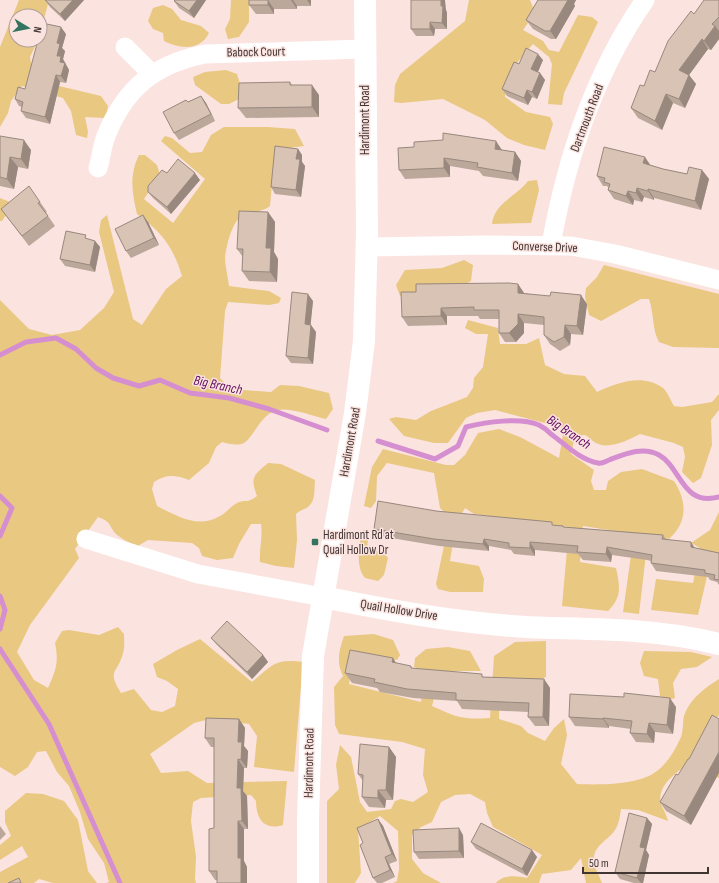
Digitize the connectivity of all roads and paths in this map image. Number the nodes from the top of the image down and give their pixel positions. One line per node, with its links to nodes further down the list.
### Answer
1 (364, 0): 4 (street, Hardimont Road)
2 (645, 0): 7 (street, Dartmouth Road)
3 (125, 47): 5 (street)
4 (365, 49): 5 (street, Babock Court); 8 (street, Hardimont Road)
5 (152, 74): 6 (street, Babock Court)
6 (98, 168)
7 (551, 245): 8 (street, Converse Drive); 9 (street, Converse Drive)
8 (367, 247): 11 (street, Hardimont Road)
9 (719, 280)
10 (86, 539): 11 (street, Quail Hollow Drive)
11 (323, 597): 12 (street, Quail Hollow Drive); 13 (street, Hardimont Road)
12 (719, 644)
13 (308, 883)

